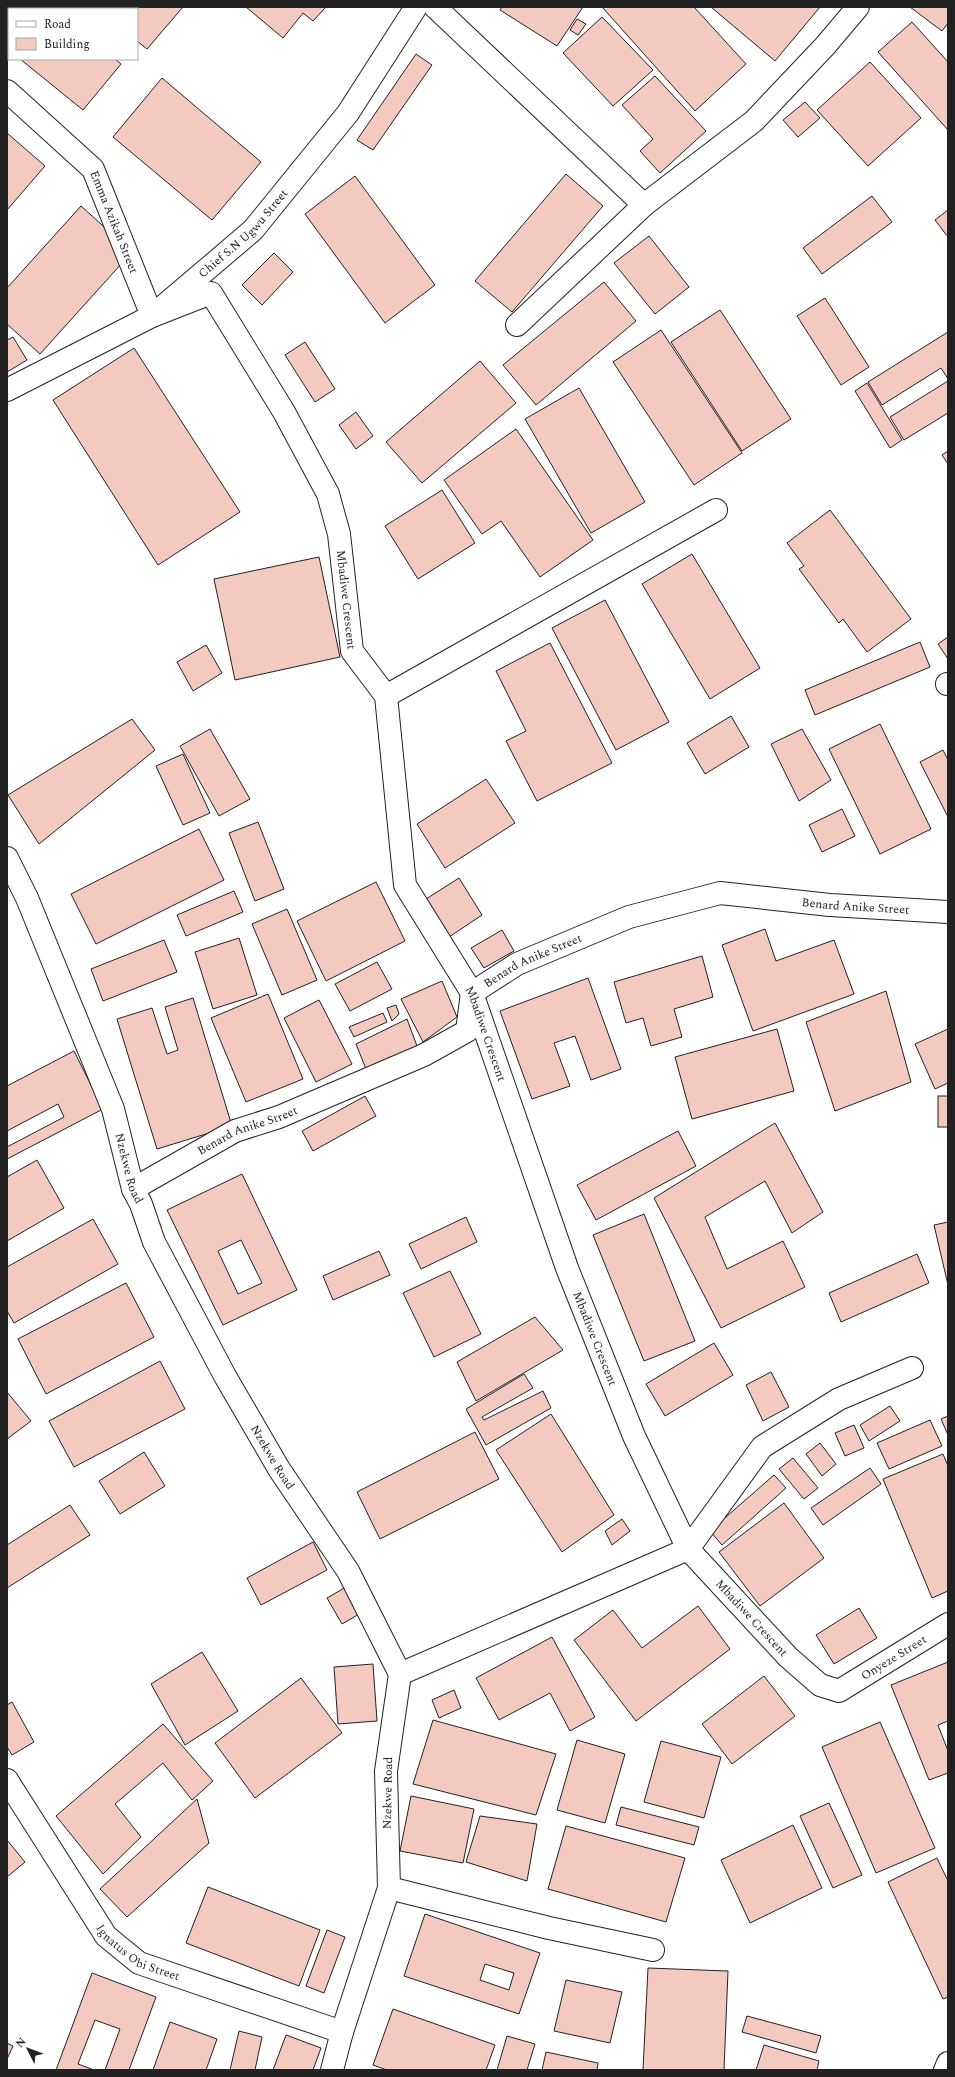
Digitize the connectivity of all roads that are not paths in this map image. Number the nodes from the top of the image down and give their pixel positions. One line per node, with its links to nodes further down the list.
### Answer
1 (416, 7): 6 (street, Chief S.N Ugwu Street)
2 (434, 7): 5 (street)
3 (858, 7): 5 (street)
4 (7, 91): 6 (street, Emma Azikah Street)
5 (644, 205): 7 (street)
6 (152, 316): 8 (street, Chief S.N Ugwu Street); 10 (street, Mbadiwe Crescent)
7 (517, 325)
8 (7, 390)
9 (716, 510): 10 (street)
10 (386, 696): 13 (street, Mbadiwe Crescent)
11 (7, 858): 14 (street, Nzekwe Road)
12 (948, 912): 13 (street, Benard Anike Street)
13 (472, 994): 14 (street, Benard Anike Street); 16 (street, Mbadiwe Crescent)
14 (133, 1189): 18 (street, Nzekwe Road)
15 (912, 1368): 16 (street)
16 (688, 1549): 18 (street); 19 (street, Mbadiwe Crescent)
17 (948, 1624): 19 (street, Onyeze Street)
18 (400, 1674): 21 (street, Nzekwe Road)
19 (839, 1691)
20 (7, 1780): 23 (street, Ignatus Obi Street)
21 (389, 1888): 22 (street); 23 (street, Nzekwe Road)
22 (653, 1950)
23 (342, 2032): 25 (street, Nzekwe Road)
24 (948, 2063): 26 (street)
25 (332, 2070)
26 (945, 2070)

